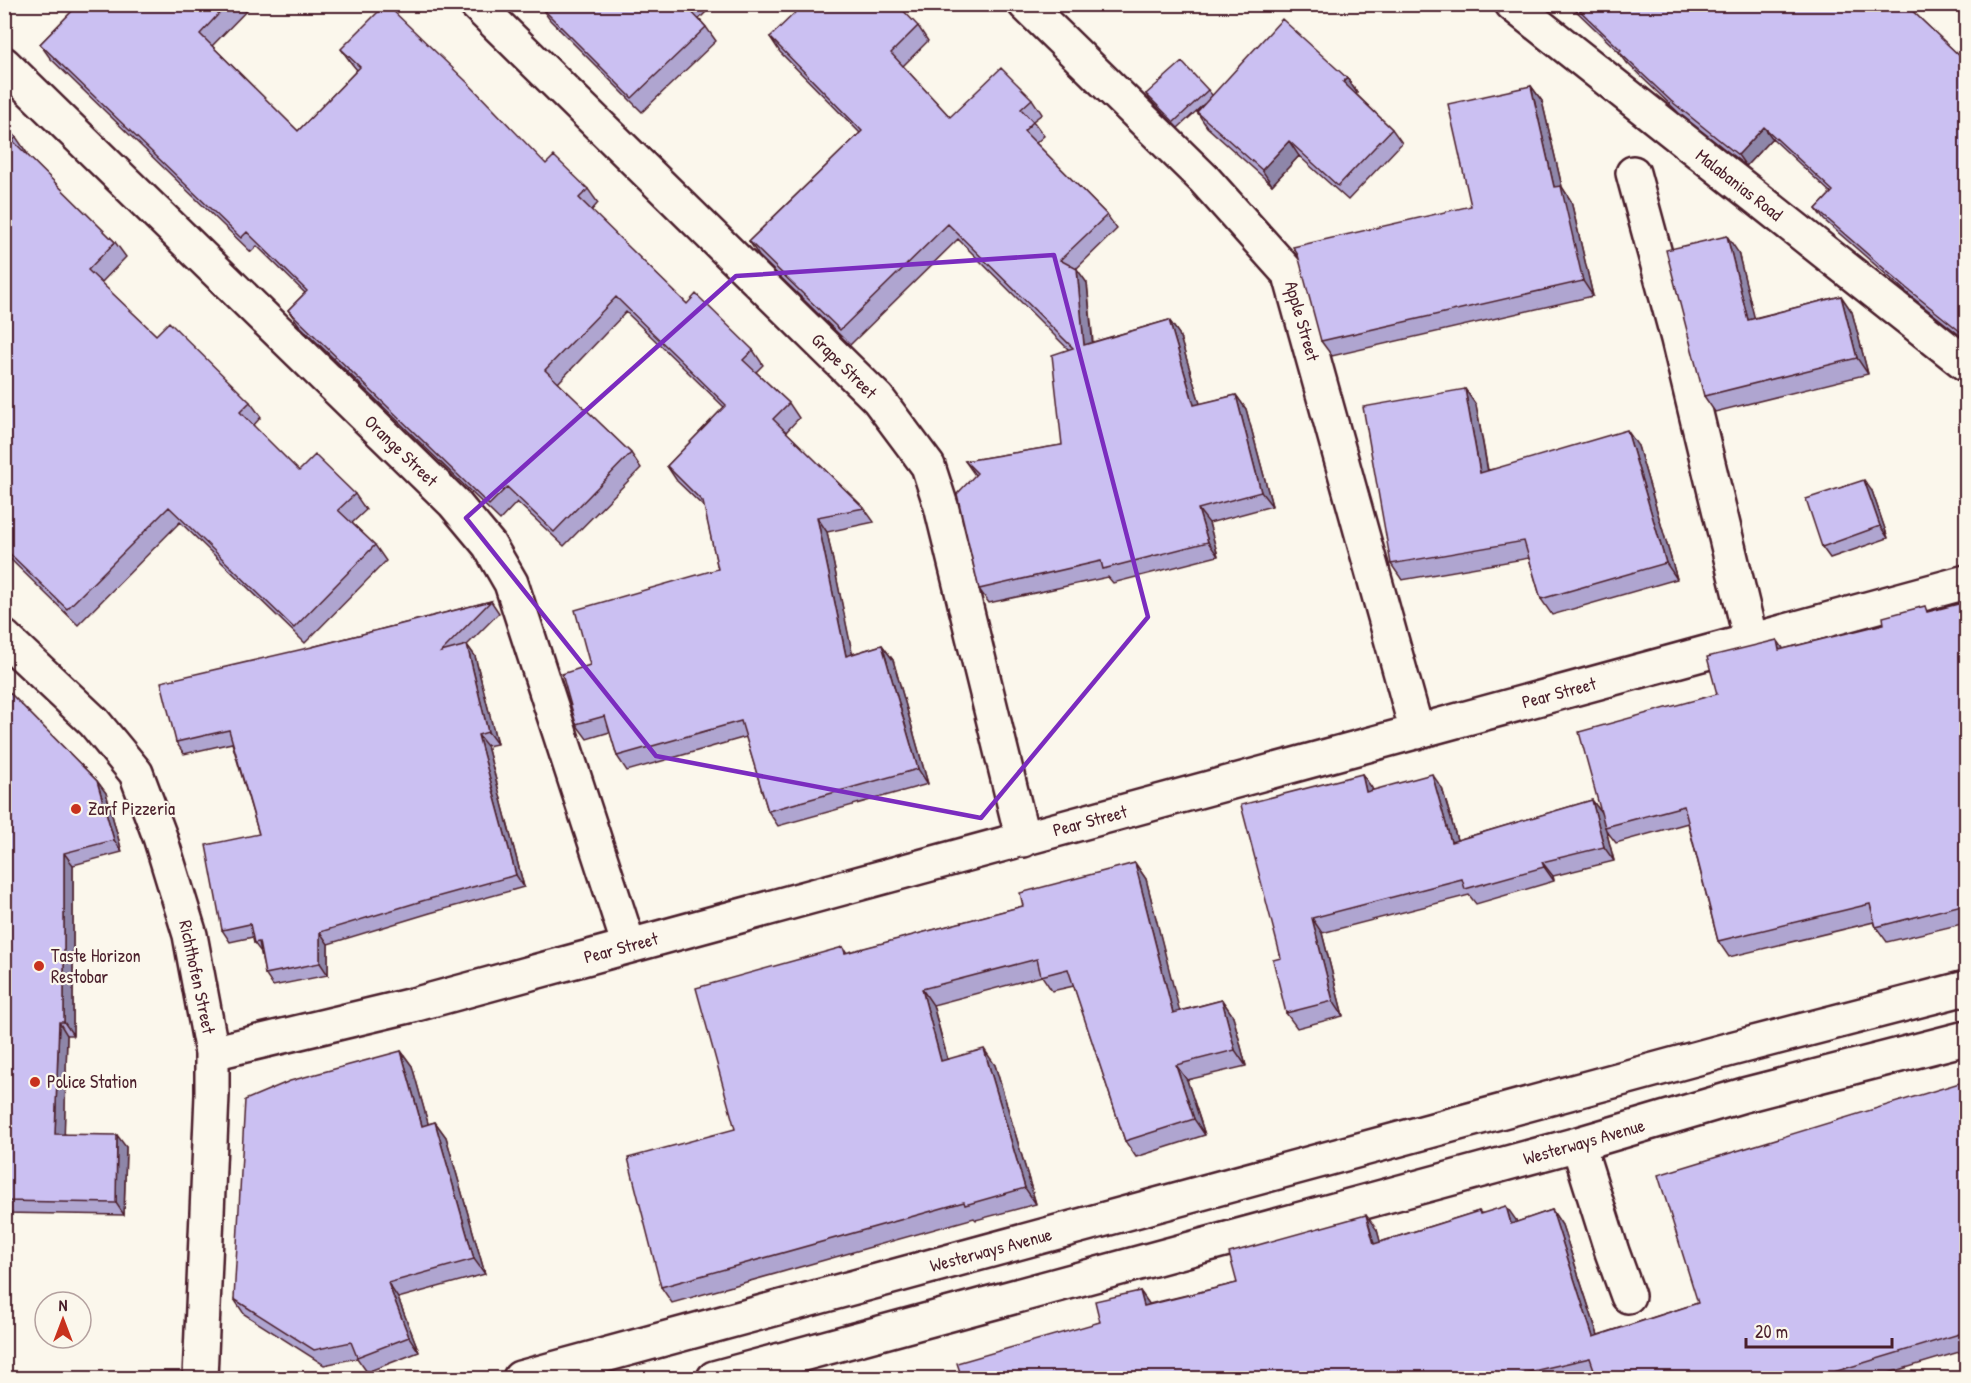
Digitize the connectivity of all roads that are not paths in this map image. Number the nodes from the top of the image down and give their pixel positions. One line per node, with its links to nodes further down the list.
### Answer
1 (476, 4): 11 (street, Grape Street)
2 (1025, 4): 10 (street, Apple Street)
3 (1512, 4): 6 (street, Malabanias Road)
4 (4, 64): 12 (street, Orange Street)
5 (1633, 173): 9 (street)
6 (1966, 364)
7 (1966, 582): 9 (street, Pear Street)
8 (4, 637): 16 (street, Richthofen Street)
9 (1751, 641): 10 (street, Pear Street)
10 (1417, 732): 11 (street, Pear Street)
11 (1023, 840): 12 (street, Pear Street)
12 (629, 946): 16 (street, Pear Street)
13 (1966, 988): 15 (street, Westerways Avenue)
14 (1966, 1038): 17 (street, Westerways Avenue)
15 (1731, 1049): 17 (street); 18 (street, Westerways Avenue)
16 (212, 1053): 23 (street, Richthofen Street)
17 (1744, 1095): 19 (street, Westerways Avenue)
18 (1410, 1136): 20 (street); 22 (street, Westerways Avenue)
19 (1578, 1144): 20 (street, Westerways Avenue); 21 (street)
20 (1423, 1186): 25 (street, Westerways Avenue)
21 (1628, 1296)
22 (573, 1372): 24 (street, Westerways Avenue)
23 (200, 1378)
24 (520, 1378)
25 (714, 1378)

